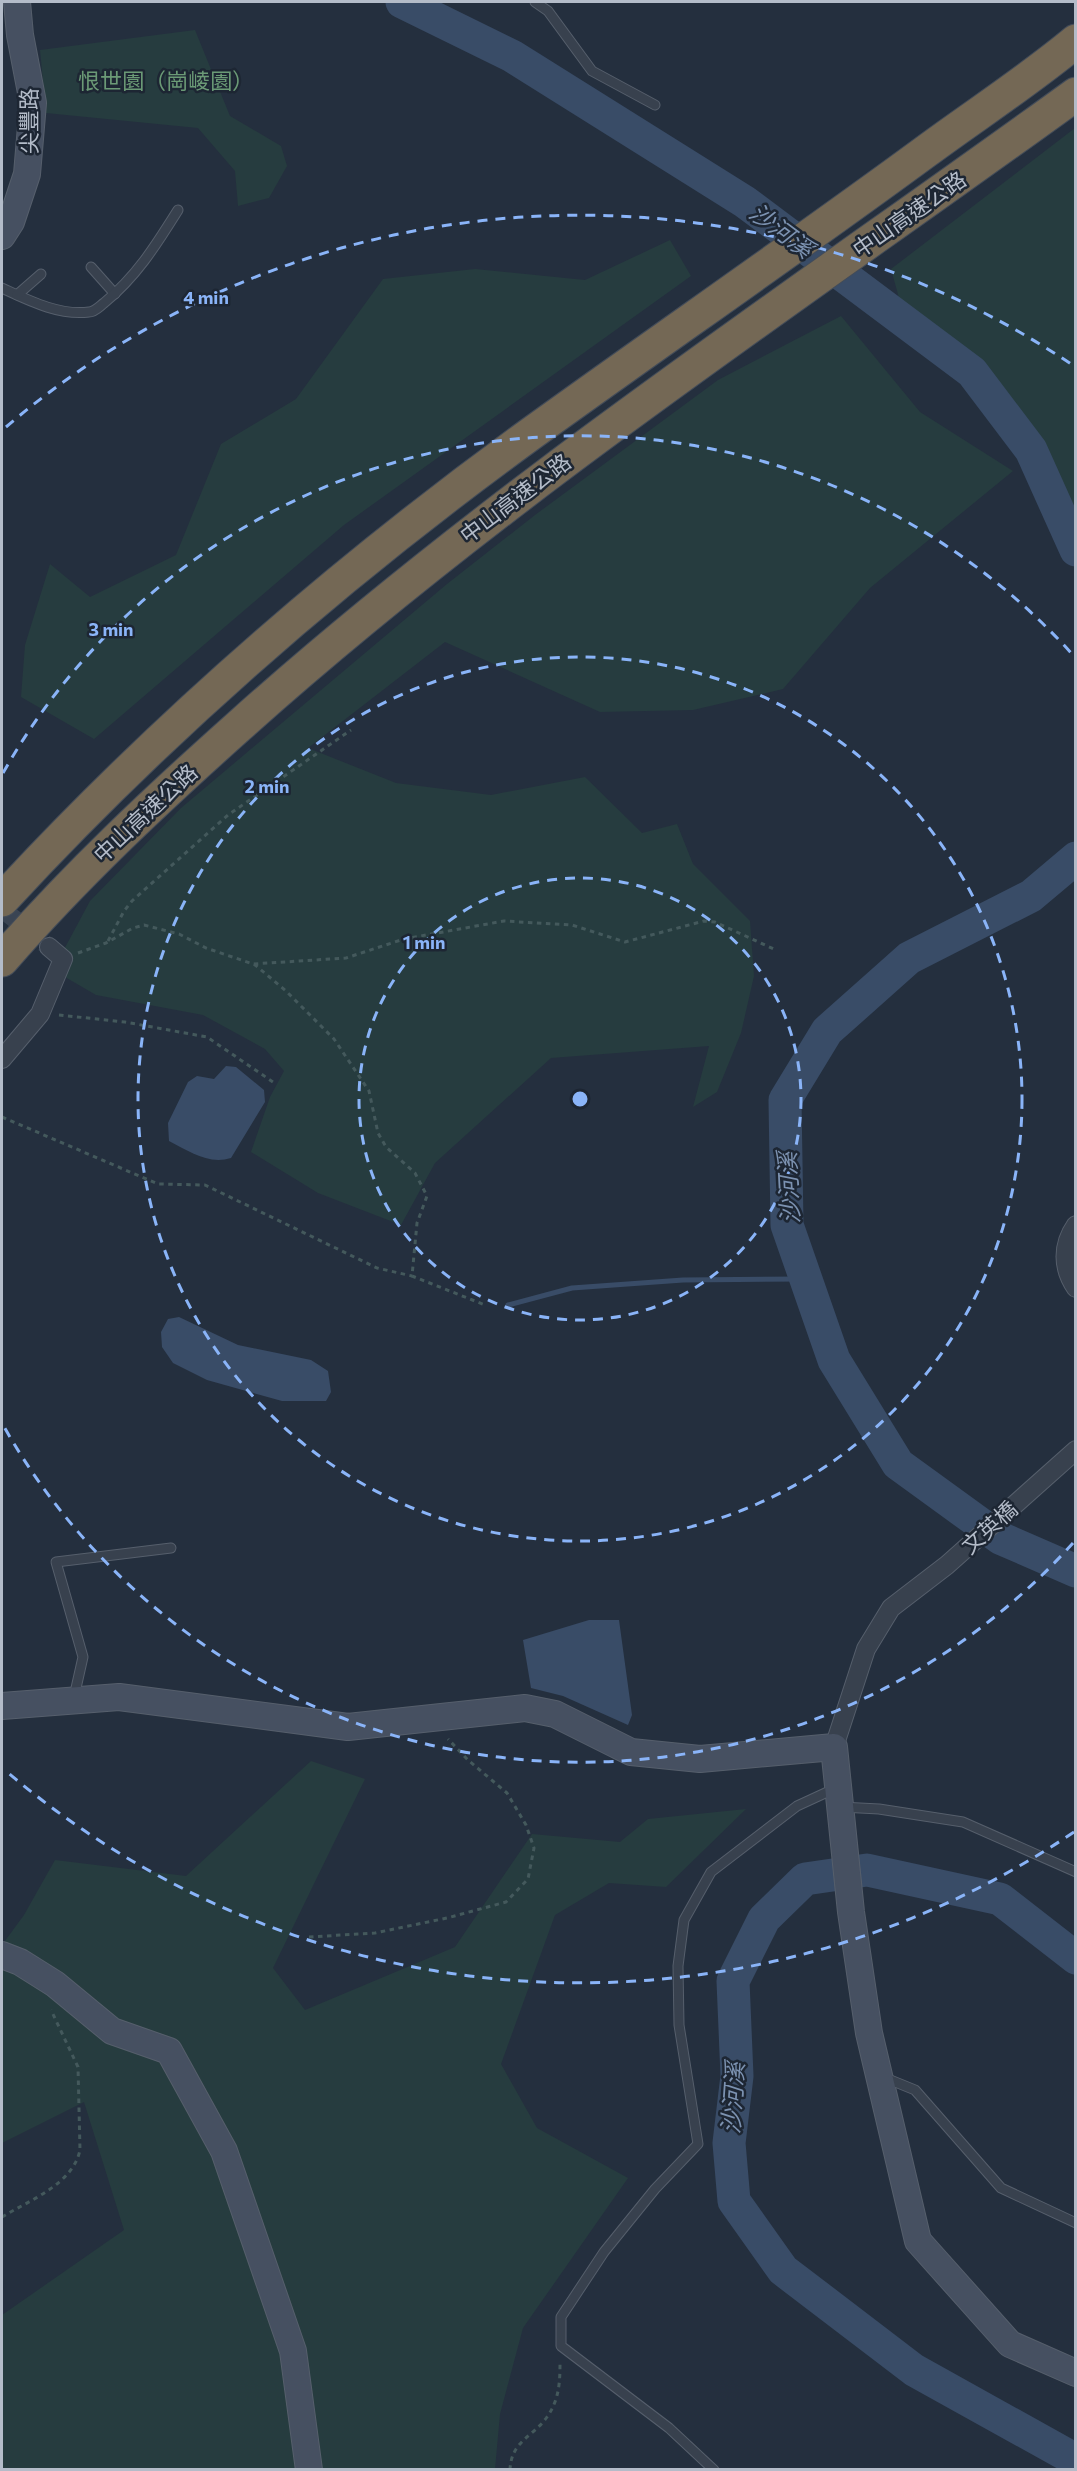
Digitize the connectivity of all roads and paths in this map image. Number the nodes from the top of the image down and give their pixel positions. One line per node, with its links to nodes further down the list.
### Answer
1 (18, 2): 7 (street, 尖豐路)
2 (535, 2): 5 (lane)
3 (1076, 41): 14 (highway, 中山高速公路)
4 (1076, 94): 18 (highway, 中山高速公路)
5 (655, 105)
6 (178, 210): 11 (lane)
7 (2, 236)
8 (91, 267): 11 (lane)
9 (41, 274): 12 (lane)
10 (2, 288): 12 (lane)
11 (115, 294): 12 (lane)
12 (17, 295)
13 (351, 730): 15 (path)
14 (2, 900)
15 (106, 943): 17 (path); 19 (path)
16 (776, 950): 19 (path)
17 (56, 953): 20 (street)
18 (2, 960)
19 (253, 964): 25 (path)
20 (40, 1014): 21 (street); 22 (path)
21 (2, 1059)
22 (273, 1082)
23 (2, 1117): 25 (path)
24 (1076, 1225): 26 (street)
25 (412, 1276): 27 (path)
26 (1076, 1288)
27 (485, 1305)
28 (1076, 1450): 33 (street, 文英橋)
29 (171, 1548): 30 (lane)
30 (74, 1699): 31 (street); 32 (street)
31 (2, 1706)
32 (429, 1720): 33 (street); 36 (path)
33 (834, 1747): 34 (street)
34 (841, 1804): 35 (lane); 39 (street); 42 (lane)
35 (1076, 1872)
36 (309, 1937)
37 (2, 1955): 44 (street)
38 (49, 2005): 40 (path)
39 (881, 2076): 41 (lane); 43 (street)
40 (2, 2217)
41 (1076, 2223)
42 (561, 2346): 45 (path); 46 (lane)
43 (1076, 2373)
44 (309, 2469)
45 (510, 2469)
46 (714, 2469)

